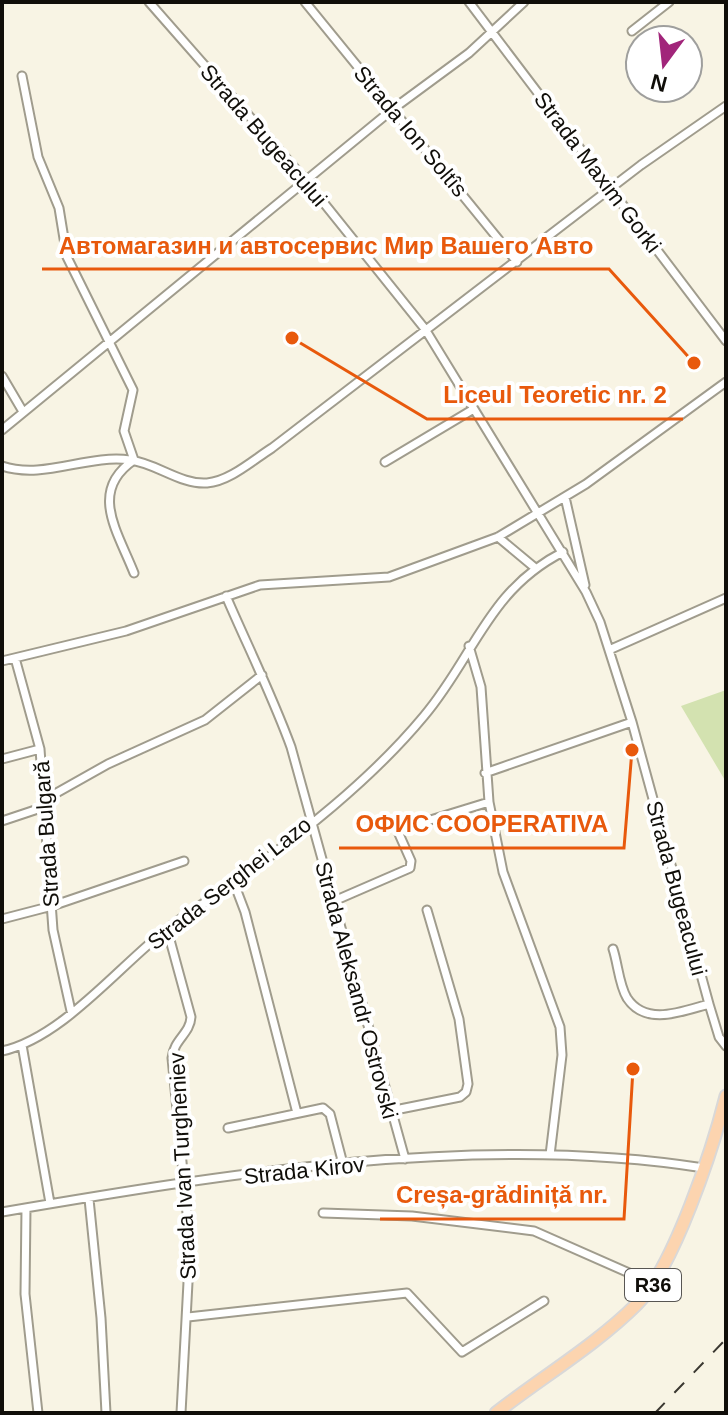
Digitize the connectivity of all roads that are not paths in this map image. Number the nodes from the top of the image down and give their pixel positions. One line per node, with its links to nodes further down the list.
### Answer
1 (149, 2): 11 (street, Strada Bugeacului)
2 (305, 2): 10 (street, Strada Ion Soltîs)
3 (469, 2): 7 (street, Strada Maxim Gorki)
4 (524, 2): 7 (street)
5 (669, 2): 6 (street)
6 (641, 24)
7 (491, 31): 10 (street); 12 (street, Strada Maxim Gorki)
8 (22, 76): 16 (street)
9 (726, 106): 12 (street)
10 (393, 109): 11 (street); 13 (street, Strada Ion Soltîs)
11 (307, 182): 14 (street, Strada Bugeacului); 16 (street)
12 (612, 187): 13 (street); 15 (street, Strada Maxim Gorki)
13 (517, 262): 14 (street)
14 (425, 329): 20 (street, Strada Bugeacului); 22 (street)
15 (726, 341)
16 (111, 342): 19 (street); 22 (street)
17 (2, 376): 19 (street)
18 (726, 382): 25 (street)
19 (22, 410): 21 (street)
20 (472, 410): 23 (street); 26 (street, Strada Bugeacului)
21 (2, 430)
22 (134, 460): 24 (street); 30 (street)
23 (385, 462)
24 (2, 466)
25 (565, 497): 26 (street); 31 (street, Strada Bugeacului)
26 (537, 515): 27 (street); 28 (street, Strada Bugeacului)
27 (498, 537): 29 (street); 32 (street)
28 (563, 552): 29 (street, Strada Serghei Lazo); 31 (street, Strada Bugeacului)
29 (534, 567): 34 (street, Strada Serghei Lazo)
30 (134, 573)
31 (586, 592): 35 (street, Strada Bugeacului)
32 (226, 596): 36 (street); 38 (street, Strada Aleksandr Ostrovski)
33 (726, 598): 35 (street)
34 (469, 646): 42 (street); 46 (street, Strada Serghei Lazo)
35 (609, 650): 39 (street, Strada Bugeacului)
36 (15, 658): 37 (street); 40 (street, Strada Bulgară)
37 (2, 661)
38 (262, 675): 44 (street); 46 (street, Strada Aleksandr Ostrovski)
39 (632, 722): 42 (street); 55 (street, Strada Bugeacului)
40 (40, 749): 41 (street); 44 (street, Strada Bulgară)
41 (2, 759)
42 (485, 773): 43 (street)
43 (489, 802): 49 (street); 64 (street)
44 (44, 804): 45 (street); 50 (street, Strada Bulgară)
45 (2, 821)
46 (310, 822): 48 (street, Strada Serghei Lazo); 49 (street, Strada Aleksandr Ostrovski)
47 (184, 861): 50 (street)
48 (234, 883): 53 (street, Strada Serghei Lazo); 62 (street)
49 (334, 901): 61 (street, Strada Aleksandr Ostrovski)
50 (52, 906): 52 (street); 56 (street, Strada Bulgară)
51 (427, 910): 61 (street)
52 (2, 919)
53 (167, 929): 56 (street, Strada Serghei Lazo); 68 (street, Strada Ivan Turgheniev)
54 (613, 949): 55 (street)
55 (709, 1004): 58 (street, Strada Bugeacului)
56 (71, 1011): 57 (street, Strada Serghei Lazo)
57 (22, 1045): 59 (street, Strada Serghei Lazo); 70 (street)
58 (726, 1046)
59 (2, 1051)
60 (726, 1096): 67 (main road, R36)
61 (390, 1111): 65 (street, Strada Aleksandr Ostrovski)
62 (297, 1113): 63 (street); 66 (street)
63 (228, 1128)
64 (550, 1155): 65 (street, Strada Kirov); 67 (street, Strada Kirov)
65 (405, 1159): 66 (street, Strada Kirov)
66 (343, 1164): 68 (street, Strada Kirov)
67 (704, 1168): 74 (main road, R36)
68 (186, 1184): 69 (street, Strada Kirov); 76 (street, Strada Ivan Turgheniev)
69 (89, 1199): 70 (street, Strada Kirov); 78 (street)
70 (50, 1203): 71 (street, Strada Kirov)
71 (26, 1208): 72 (street, Strada Kirov); 77 (street)
72 (2, 1212)
73 (323, 1213): 74 (street)
74 (654, 1284): 80 (main road, R36)
75 (544, 1301): 76 (street)
76 (188, 1317): 79 (street, Strada Ivan Turgheniev)
77 (38, 1413)
78 (106, 1413)
79 (181, 1413)
80 (496, 1413)

